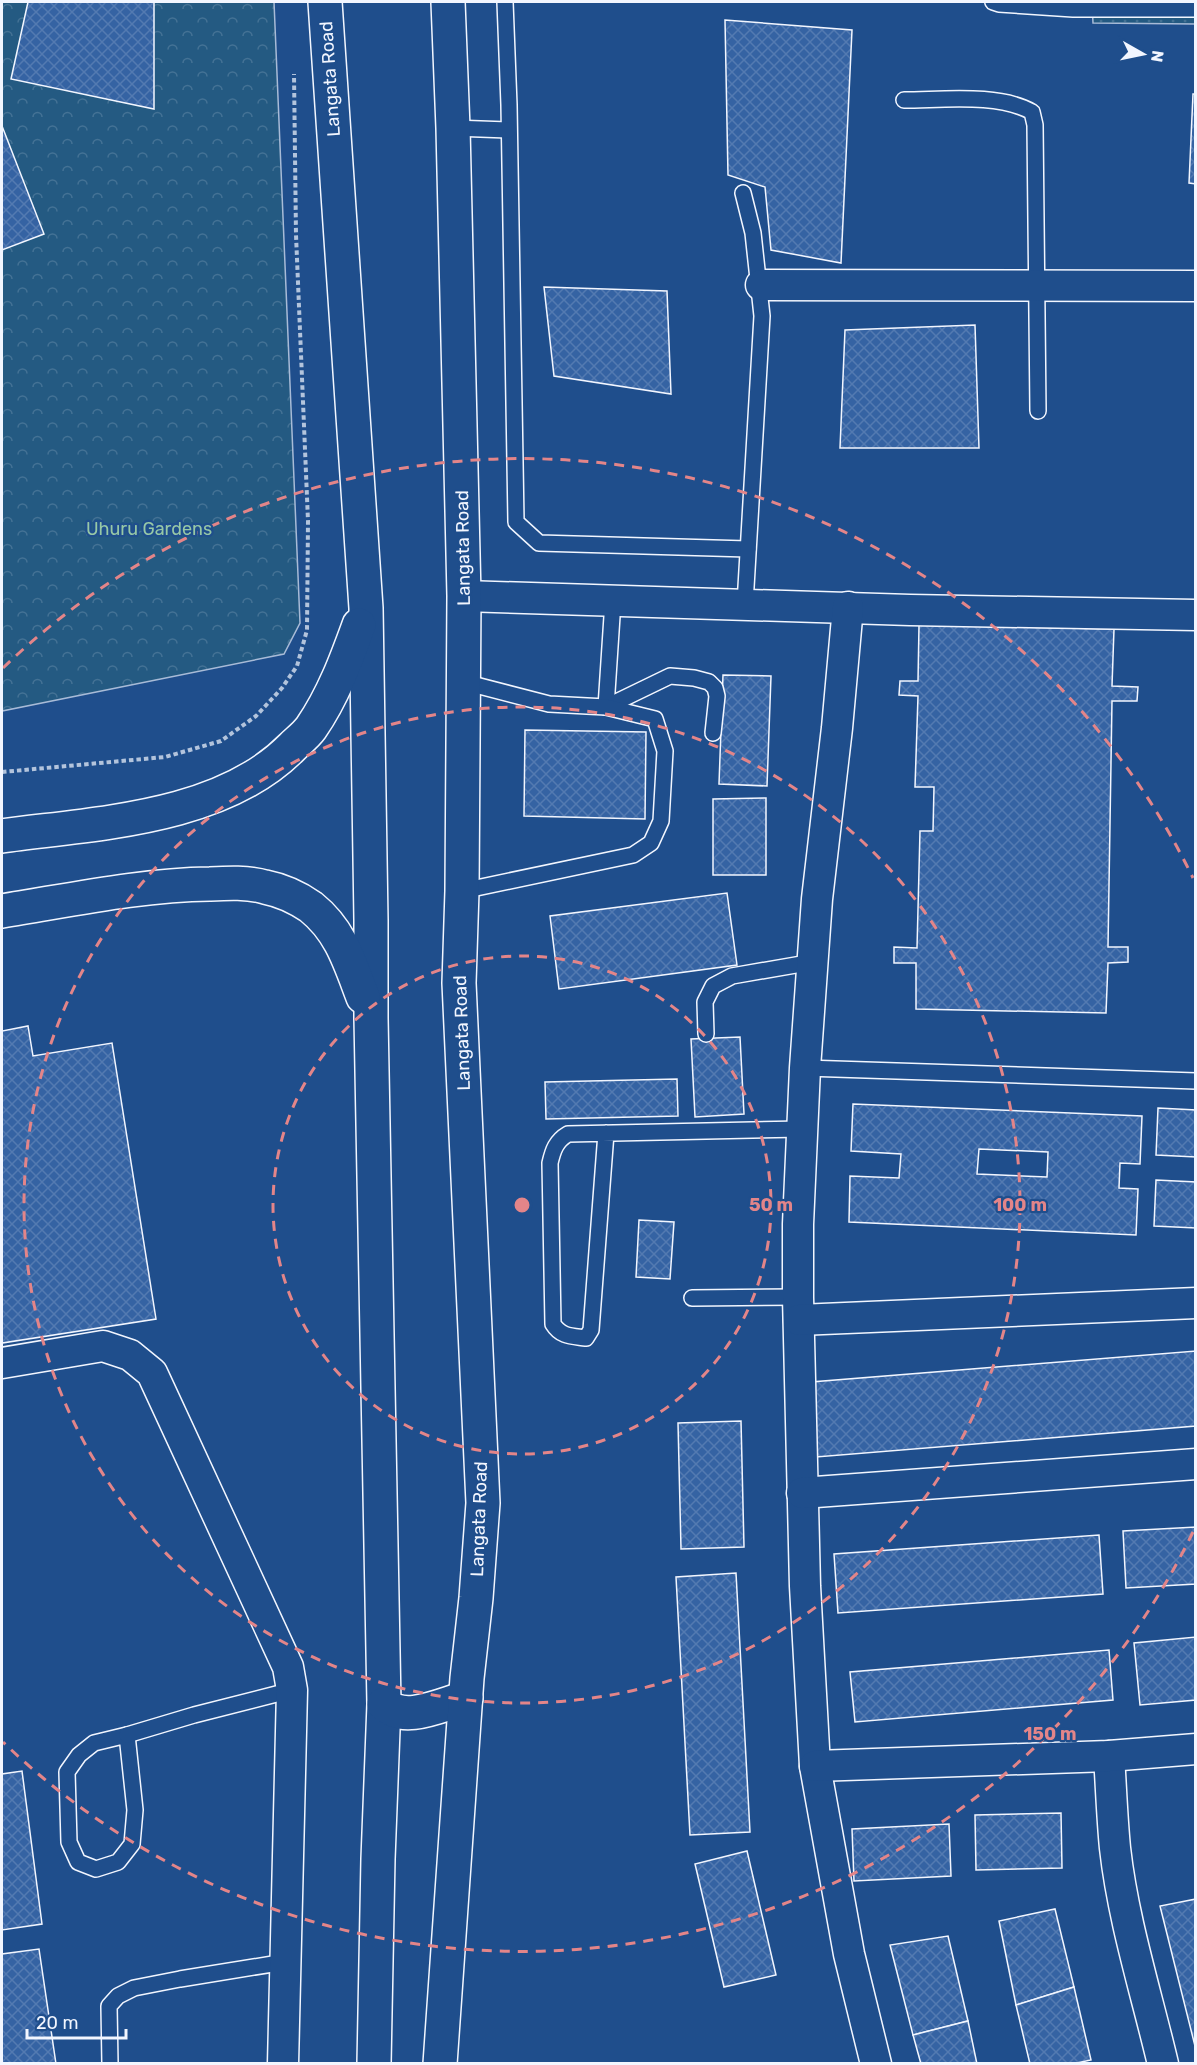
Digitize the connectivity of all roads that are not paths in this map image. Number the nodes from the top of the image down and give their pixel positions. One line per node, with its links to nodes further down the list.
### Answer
1 (325, 2): 20 (main road, Langata Road)
2 (448, 2): 8 (main road, Langata Road)
3 (505, 2): 9 (lane)
4 (993, 2): 5 (lane)
5 (1072, 5): 6 (lane)
6 (1196, 9)
7 (904, 100): 11 (lane)
8 (453, 128): 9 (lane); 16 (main road, Langata Road)
9 (508, 130): 15 (lane)
10 (743, 193): 12 (lane)
11 (1036, 284): 12 (street); 13 (street); 14 (lane)
12 (761, 285): 15 (lane)
13 (1196, 286)
14 (1038, 411)
15 (748, 549): 18 (lane)
16 (464, 596): 17 (street); 22 (main road, Langata Road)
17 (613, 601): 18 (street); 23 (lane)
18 (745, 604): 19 (street)
19 (848, 607): 21 (street); 28 (street)
20 (366, 608): 25 (main road); 29 (main road, Langata Road)
21 (1196, 615)
22 (464, 682): 23 (lane); 26 (main road, Langata Road)
23 (606, 708): 24 (lane); 26 (lane)
24 (713, 733)
25 (2, 836)
26 (462, 891): 42 (main road, Langata Road)
27 (2, 911): 29 (main road)
28 (813, 963): 30 (lane); 31 (street)
29 (371, 1018): 43 (main road, Langata Road)
30 (706, 1034)
31 (804, 1068): 32 (lane); 33 (street)
32 (1196, 1081)
33 (802, 1129): 34 (lane); 37 (street)
34 (606, 1133): 34 (lane)
35 (692, 1298): 37 (lane)
36 (1196, 1303): 37 (street)
37 (799, 1309): 40 (street)
38 (2, 1363): 41 (street)
39 (1196, 1464): 40 (street)
40 (802, 1493): 47 (street)
41 (292, 1690): 44 (lane); 48 (street)
42 (466, 1698): 43 (main road); 52 (main road, Langata Road)
43 (384, 1704): 51 (main road, Langata Road)
44 (127, 1735): 44 (lane)
45 (1196, 1749): 46 (street)
46 (1109, 1756): 47 (street); 54 (street)
47 (815, 1766): 53 (street)
48 (285, 1962): 49 (lane); 50 (street)
49 (110, 2064)
50 (283, 2064)
51 (374, 2064)
52 (440, 2064)
53 (876, 2064)
54 (1163, 2064)

